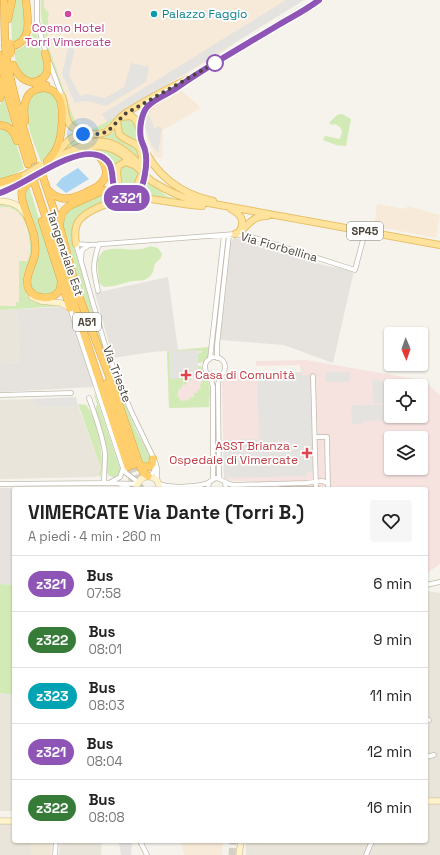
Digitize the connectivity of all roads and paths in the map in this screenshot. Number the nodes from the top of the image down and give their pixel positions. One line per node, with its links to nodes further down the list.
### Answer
1 (4, 0): 8 (highway)
2 (8, 0): 7 (highway)
3 (12, 0): 7 (highway)
4 (26, 0): 8 (highway)
5 (37, 0): 9 (street)
6 (319, 0): 13 (main road)
7 (8, 19): 8 (highway)
8 (10, 44): 10 (highway, bridge)
9 (45, 53): 14 (highway); 15 (street)
10 (4, 55): 11 (highway); 24 (highway)
11 (13, 65): 14 (highway); 18 (highway)
12 (0, 70): 16 (highway)
13 (188, 79): 17 (main road); 20 (main road)
14 (26, 81): 15 (highway)
15 (62, 96): 21 (main road)
16 (0, 98)
17 (119, 119): 20 (main road); 21 (main road); 22 (main road)
18 (25, 121): 24 (highway); 26 (highway)
19 (0, 125): 24 (highway)
20 (140, 132): 22 (main road)
21 (87, 134): 26 (main road)
22 (145, 149): 37 (main road)
23 (96, 154): 25 (main road); 31 (highway); 33 (main road)
24 (33, 161)
25 (58, 163): 26 (main road, SP45); 27 (main road, SP45)
26 (38, 174): 28 (highway); 29 (main road, SP45); 30 (main road); 31 (highway); 32 (main road); 48 (highway); 48 (highway); 49 (highway, Tangenziale Est / A51); 62 (highway, Tangenziale Est / A51)
27 (144, 178): 27 (main road); 29 (main road, SP45); 34 (main road)
28 (0, 183)
29 (158, 184): 36 (main road, SP45)
30 (0, 187)
31 (47, 188): 39 (highway)
32 (0, 193)
33 (117, 194): 34 (main road); 39 (highway)
34 (128, 198): 36 (main road); 43 (main road)
35 (0, 201): 51 (main road)
36 (224, 206): 37 (main road, SP45); 42 (main road)
37 (267, 214): 38 (main road, SP45)
38 (278, 216): 40 (main road, SP45); 42 (main road)
39 (61, 231): 49 (highway)
40 (365, 232): 42 (street, Via Fiorbellina); 46 (main road, SP45)
41 (224, 235): 42 (street, Via Fiorbellina); 44 (street, Via Fiorbellina); 53 (street)
42 (232, 235): 52 (street)
43 (76, 244): 45 (street, Via Fiorbellina); 47 (street, Via Trieste)
44 (99, 244): 45 (street, Via Fiorbellina); 50 (street)
45 (90, 245): 47 (street)
46 (440, 245)
47 (82, 266): 61 (street, Via Trieste)
48 (61, 279): 51 (highway)
49 (78, 291): 62 (highway, Tangenziale Est / A51)
50 (98, 291)
51 (70, 308): 62 (street, Via Trieste)
52 (217, 358): 53 (street); 55 (street)
53 (210, 359): 54 (street)
54 (210, 376): 55 (street); 65 (street)
55 (220, 376): 64 (street)
56 (313, 376): 60 (street)
57 (71, 393): 58 (street)
58 (0, 395)
59 (89, 398): 67 (street)
60 (315, 437): 66 (street); 79 (street)
61 (153, 457): 62 (highway); 63 (street); 73 (street, Via Trieste)
62 (131, 467): 63 (highway); 68 (street); 74 (street, Via Trieste)
63 (149, 476): 73 (main road); 74 (main road)
64 (219, 478): 65 (street); 71 (street)
65 (213, 479): 70 (street)
66 (316, 481): 71 (street); 78 (street); 79 (street)
67 (104, 483): 68 (street); 72 (street)
68 (109, 483): 69 (street)
69 (116, 483): 74 (street); 75 (street)
70 (209, 483): 73 (street); 76 (street)
71 (225, 483): 77 (street)
72 (0, 484)
73 (159, 484)
74 (137, 485)
75 (126, 487)
76 (208, 487)
77 (226, 487)
78 (317, 487)
79 (328, 487)
80 (440, 582): 81 (street)
81 (428, 585)
82 (434, 755): 83 (street)
83 (428, 756)
84 (428, 801): 85 (main road)
85 (440, 801)
86 (0, 821): 87 (main road)
87 (12, 821)
88 (56, 843): 92 (street)
89 (141, 843): 93 (street)
90 (240, 843): 94 (main road)
91 (371, 843): 95 (street)
92 (55, 855)
93 (147, 855)
94 (239, 855)
95 (366, 855)

